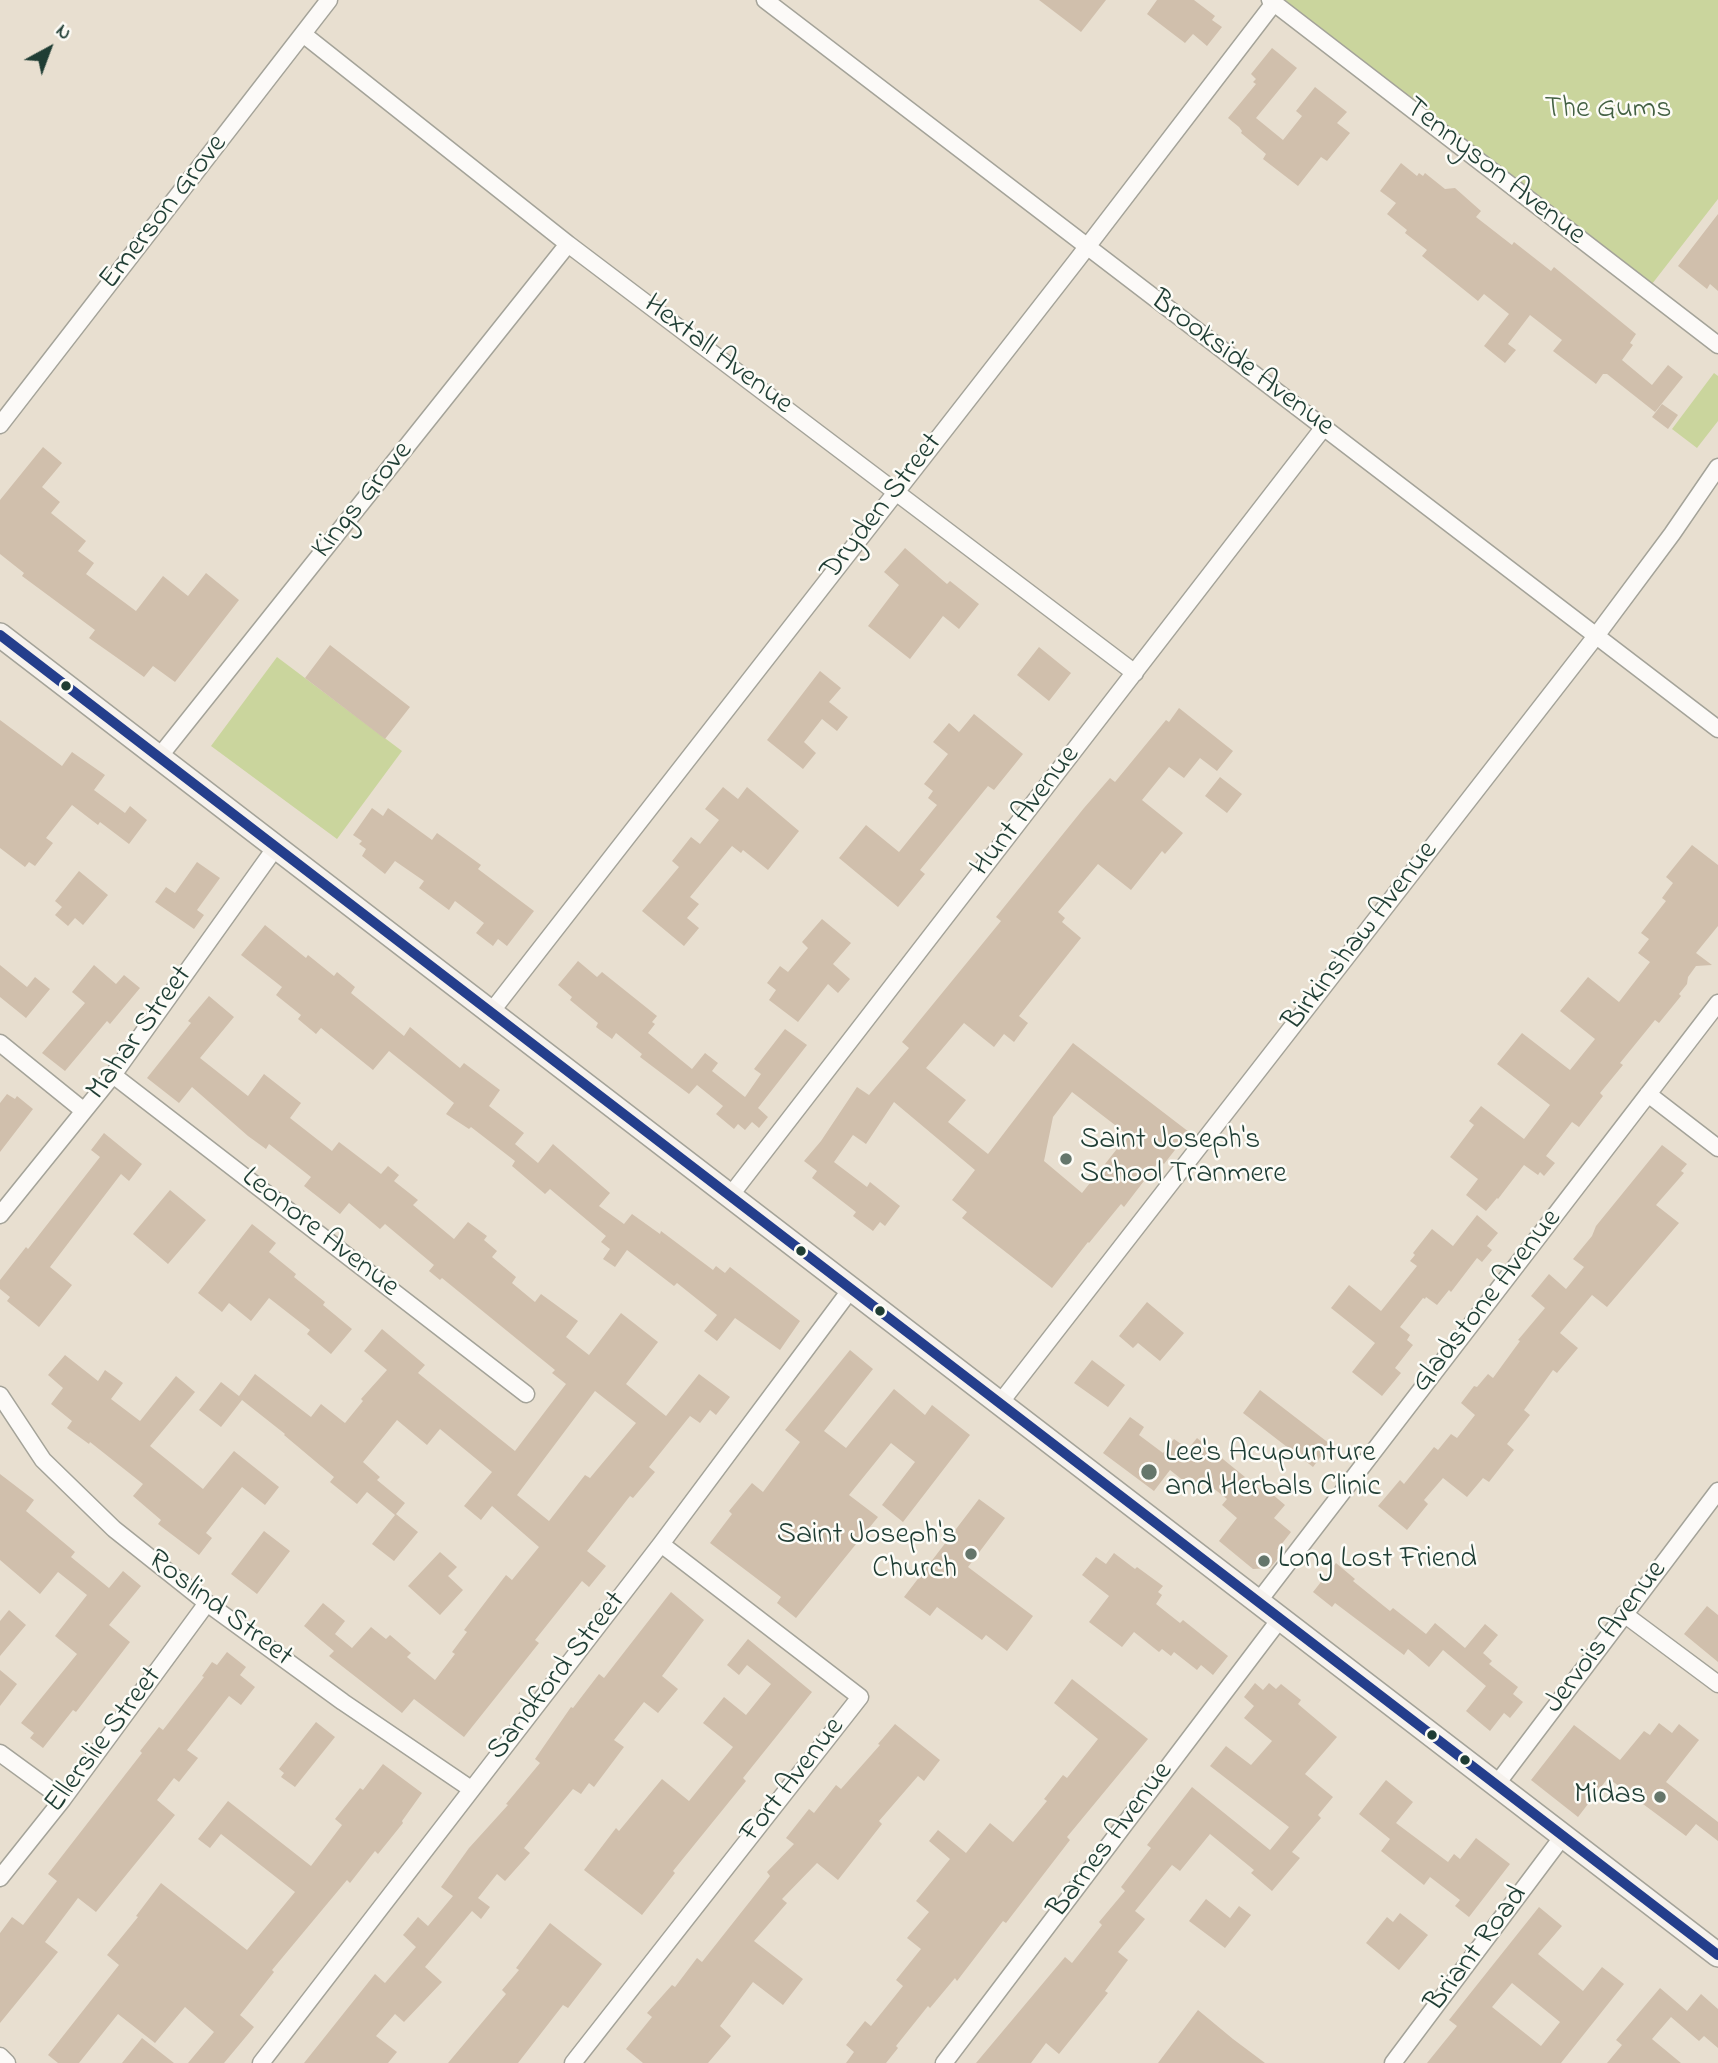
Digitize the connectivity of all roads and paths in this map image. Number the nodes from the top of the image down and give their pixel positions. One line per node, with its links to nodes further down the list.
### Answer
1 (329, 0): 4 (street, Emerson Grove)
2 (765, 0): 6 (street, Brookside Avenue)
3 (1272, 1): 6 (street, Dryden Street); 7 (street, Tennyson Avenue)
4 (303, 34): 5 (street, Hextall Avenue); 8 (street, Emerson Grove)
5 (568, 244): 11 (street, Hextall Avenue); 16 (street, Kings Grove)
6 (1087, 247): 9 (street, Brookside Avenue); 11 (street, Dryden Street)
7 (1718, 345)
8 (0, 425)
9 (1324, 428): 13 (street, Brookside Avenue); 14 (street, Hunt Avenue)
10 (1718, 467): 13 (street, Birkinshaw Avenue)
11 (897, 492): 14 (street, Hextall Avenue); 19 (street, Dryden Street)
12 (0, 635): 16 (main road)
13 (1596, 636): 15 (street, Brookside Avenue); 30 (street, Birkinshaw Avenue)
14 (1135, 673): 25 (street, Hunt Avenue)
15 (1718, 729)
16 (159, 757): 17 (main road)
17 (276, 847): 19 (main road); 21 (street, Mahar Street)
18 (1718, 1003): 22 (street, Gladstone Avenue)
19 (491, 1013): 25 (main road)
20 (0, 1043): 23 (street)
21 (113, 1075): 23 (street, Mahar Street); 28 (street, Leonore Avenue)
22 (1648, 1094): 24 (street); 33 (street, Gladstone Avenue)
23 (84, 1111): 26 (street, Mahar Street)
24 (1718, 1148)
25 (730, 1196): 27 (main road)
26 (0, 1216)
27 (851, 1289): 30 (main road); 32 (street, Sandford Street)
28 (526, 1394)
29 (0, 1395): 34 (street, Roslind Street)
30 (1000, 1404): 33 (main road)
31 (1718, 1491): 35 (street, Jervois Avenue)
32 (661, 1544): 40 (street, Sandford Street); 48 (street, Fort Avenue)
33 (1258, 1602): 36 (main road)
34 (206, 1603): 40 (street, Roslind Street); 41 (street, Ellerslie Street)
35 (1625, 1614): 37 (street); 39 (street, Jervois Avenue)
36 (1280, 1619): 39 (main road); 49 (street, Barnes Avenue)
37 (1718, 1684)
38 (0, 1753): 41 (street)
39 (1496, 1785): 42 (main road)
40 (471, 1789): 47 (street, Sandford Street)
41 (63, 1799): 43 (street, Ellerslie Street)
42 (1563, 1836): 44 (main road); 50 (street, Briant Road)
43 (0, 1878)
44 (1718, 1955)
45 (0, 2056): 46 (street)
46 (7, 2063)
47 (261, 2063)
48 (573, 2063)
49 (944, 2063)
50 (1393, 2063)

